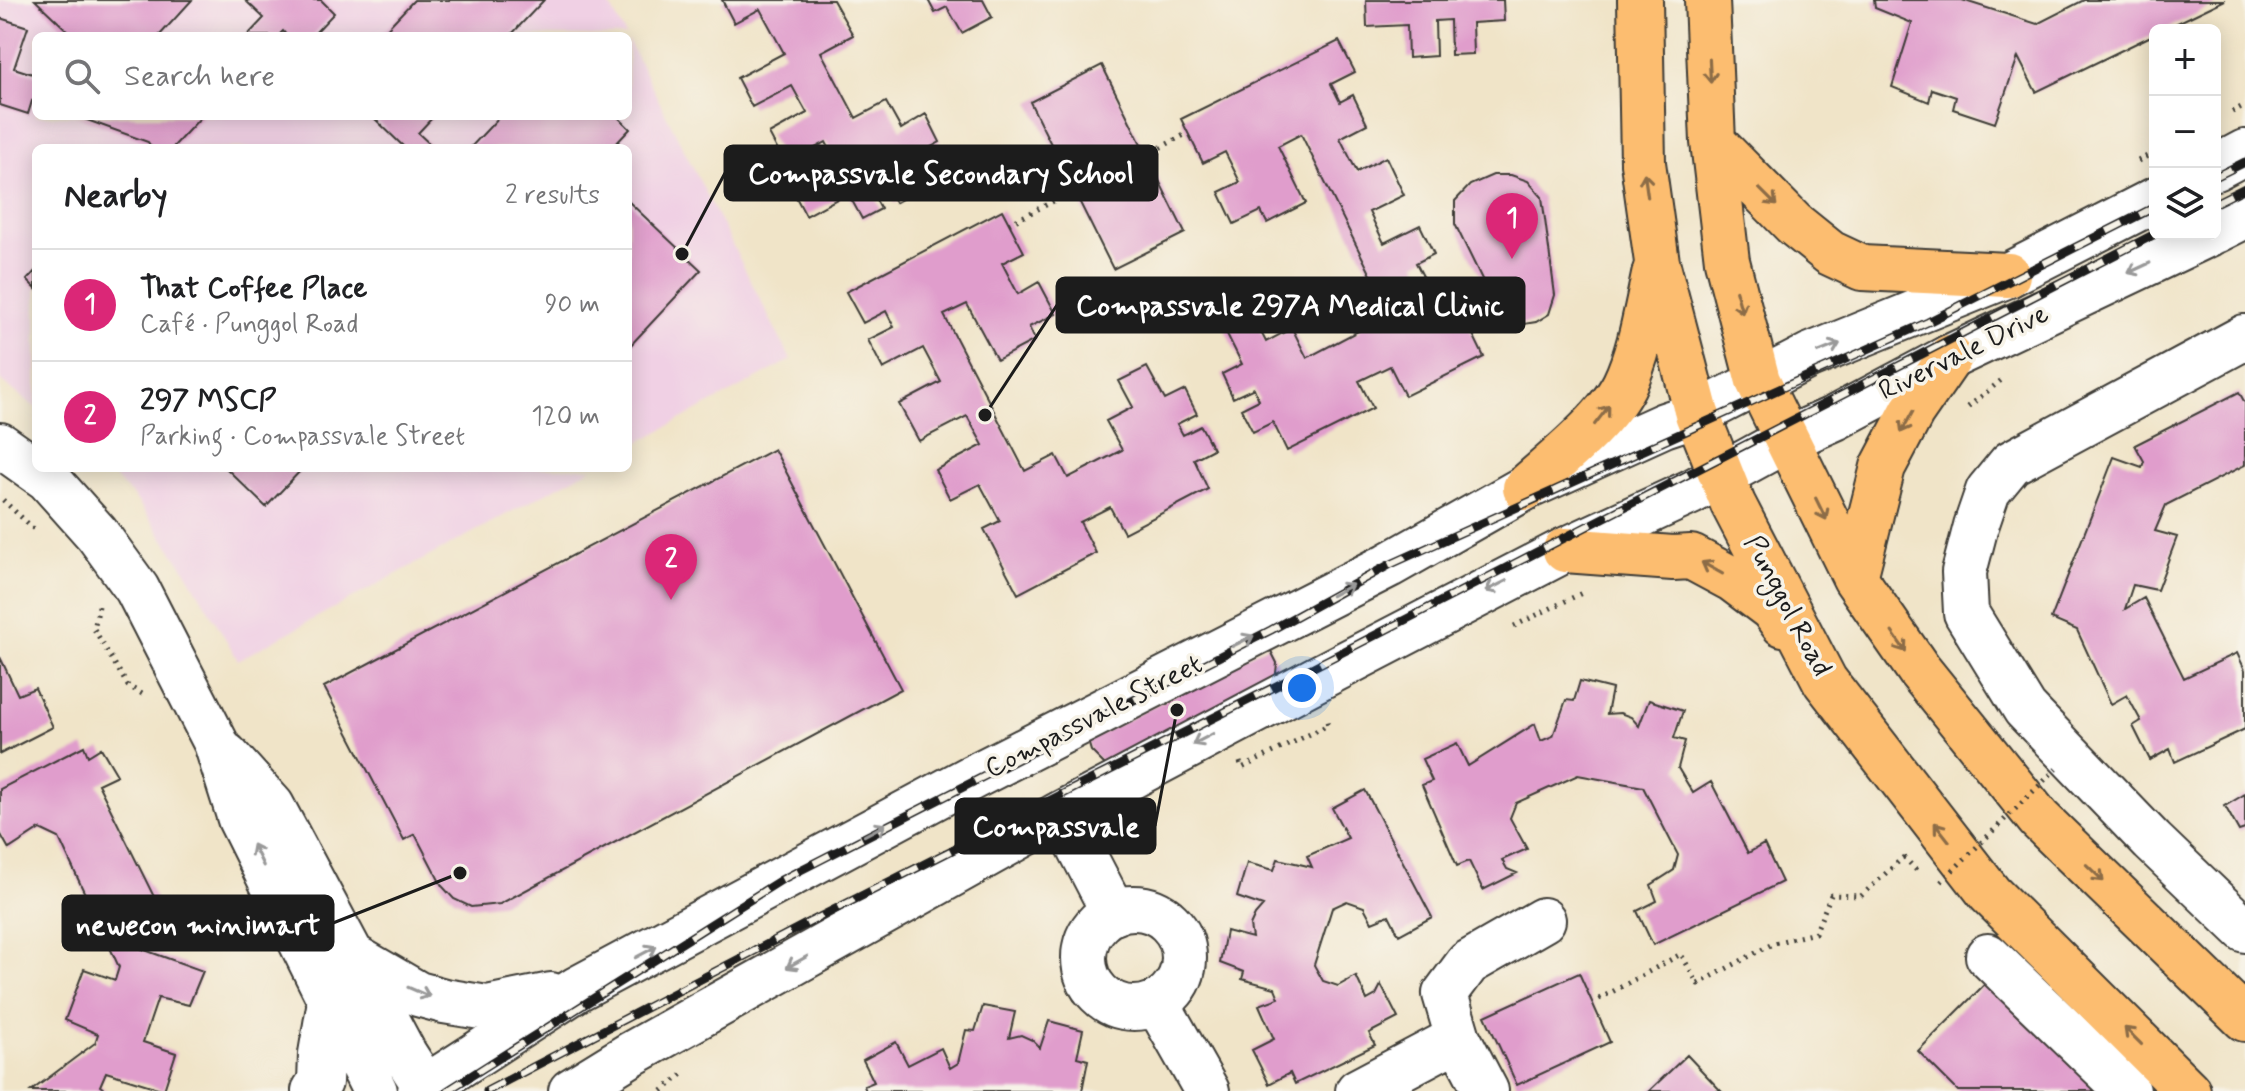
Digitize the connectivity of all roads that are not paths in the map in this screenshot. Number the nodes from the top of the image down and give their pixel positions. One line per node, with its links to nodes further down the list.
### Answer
1 (1640, 0): 10 (main road, Punggol Road, one-way to 1)
2 (1707, 0): 3 (main road, one-way to 3)
3 (1713, 142): 11 (main road, one-way to 11); 14 (main road, one-way to 14)
4 (2245, 152): 5 (street)
5 (2221, 165)
6 (2149, 203): 11 (street, Rivervale Drive)
7 (2245, 216): 8 (street)
8 (2221, 228)
9 (2196, 240): 13 (street, Rivervale Drive, one-way to 13)
10 (1657, 262): 15 (main road, Punggol Road); 21 (main road, one-way to 10)
11 (2008, 275): 14 (street, Rivervale Drive, one-way to 11)
12 (2245, 337): 29 (street)
13 (1950, 357): 16 (street, Rivervale Drive); 23 (main road, one-way to 23)
14 (1758, 381): 15 (street, Rivervale Drive); 16 (main road)
15 (1697, 414): 20 (main road, Punggol Road); 21 (street, Compassvale Street)
16 (1788, 439): 20 (street, Rivervale Drive); 23 (main road, one-way to 23)
17 (0, 445): 18 (street)
18 (32, 468)
19 (38, 472): 25 (street)
20 (1721, 475): 22 (street); 24 (main road, Punggol Road)
21 (1525, 488): 33 (street, Compassvale Street, one-way to 21)
22 (1565, 550): 24 (main road, one-way to 22); 26 (street, one-way to 26)
23 (1855, 578): 37 (main road, one-way to 37)
24 (1825, 681): 32 (main road, Punggol Road, one-way to 24)
25 (216, 743): 30 (street); 35 (street, one-way to 25)
26 (1062, 813): 27 (street); 39 (street, one-way to 39)
27 (1114, 913): 36 (street); 36 (street)
28 (1543, 920): 38 (street)
29 (2245, 930)
30 (351, 955): 33 (street, one-way to 33); 40 (street)
31 (1988, 956): 34 (street)
32 (2053, 957): 34 (street); 49 (main road, Punggol Road, one-way to 32)
33 (577, 989): 40 (street, Compassvale Street)
34 (2022, 989): 48 (street)
35 (330, 1001): 41 (street); 42 (street)
36 (1157, 1003): 45 (street)
37 (2245, 1019)
38 (1458, 1038): 46 (street); 47 (street)
39 (631, 1054): 43 (street); 44 (street)
40 (425, 1090)
41 (314, 1091)
42 (375, 1091)
43 (571, 1091)
44 (602, 1091)
45 (1207, 1091)
46 (1358, 1091)
47 (1486, 1091)
48 (2128, 1091)
49 (2188, 1091)

